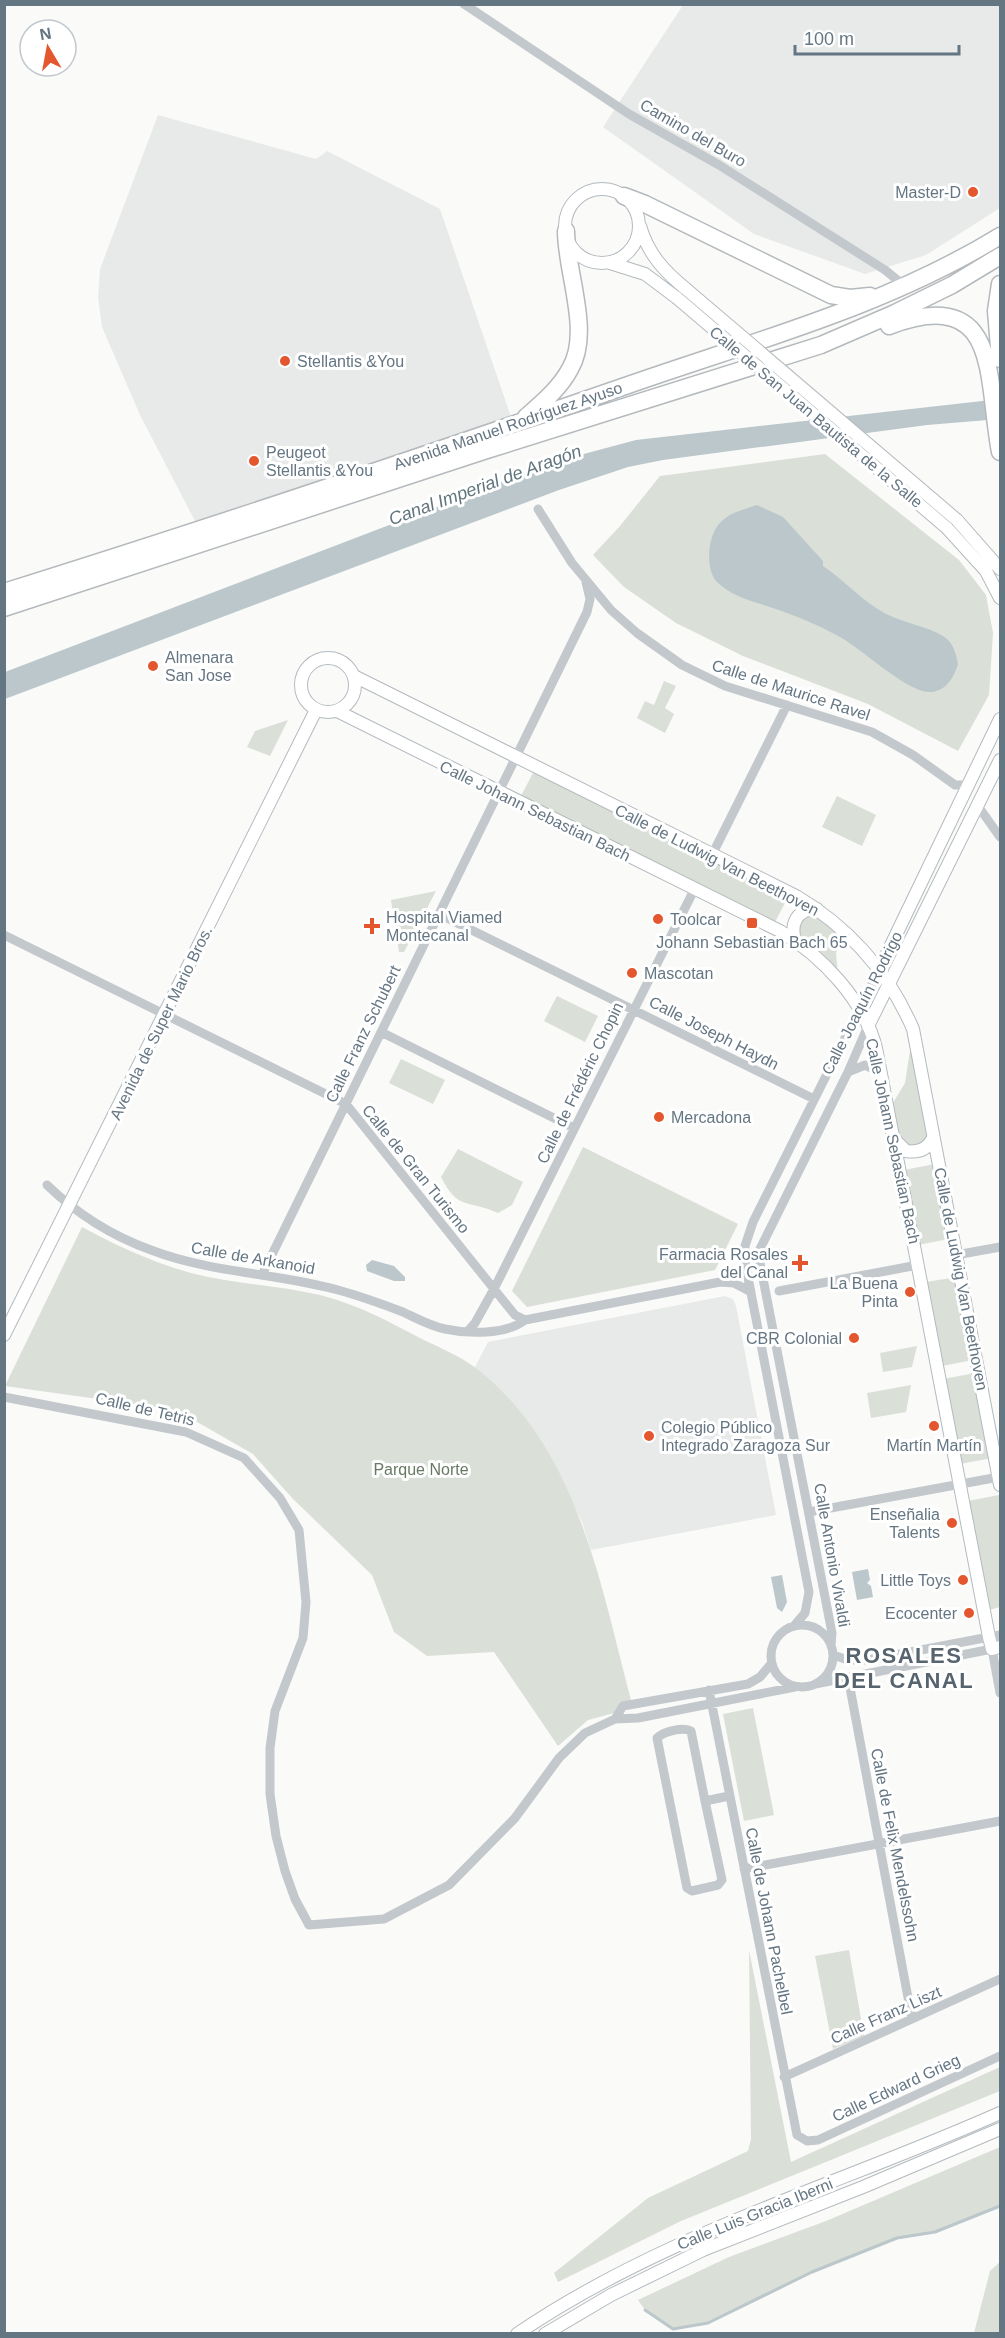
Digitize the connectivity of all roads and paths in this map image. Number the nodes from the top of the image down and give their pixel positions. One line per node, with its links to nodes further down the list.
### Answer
1 (464, 4): 9 (street, Camino del Buro)
2 (624, 196): 3 (street); 4 (street); 11 (highway)
3 (639, 226): 7 (street); 10 (street, Calle de San Juan Bautista de la Salle)
4 (566, 231): 7 (street); 14 (highway)
5 (1000, 236): 9 (highway, Avenida Manuel Rodríguez Ayuso)
6 (1000, 256): 12 (highway, Avenida Manuel Rodríguez Ayuso)
7 (609, 263): 10 (street, Calle de San Juan Bautista de la Salle)
8 (1000, 284): 13 (highway)
9 (906, 287): 11 (highway, Avenida Manuel Rodríguez Ayuso)
10 (681, 294): 17 (street, Calle de San Juan Bautista de la Salle, bridge)
11 (889, 294): 14 (highway, Avenida Manuel Rodríguez Ayuso)
12 (821, 345): 13 (highway); 22 (highway, Avenida Manuel Rodríguez Ayuso)
13 (995, 365): 15 (highway)
14 (521, 422): 20 (highway, Avenida Manuel Rodríguez Ayuso)
15 (1000, 452)
16 (538, 509): 19 (street, Calle de Maurice Ravel)
17 (952, 524): 18 (street, Calle de San Juan Bautista de la Salle); 21 (street, Calle de San Juan Bautista de la Salle)
18 (1000, 569)
19 (586, 582): 23 (street, Calle Franz Schubert); 24 (street, Calle de Maurice Ravel)
20 (4, 592)
21 (1000, 598)
22 (4, 608)
23 (591, 609): 24 (street, Calle de Maurice Ravel); 30 (street, Calle Franz Schubert)
24 (610, 610): 26 (street, Calle de Maurice Ravel)
25 (354, 676): 27 (street); 28 (street); 30 (street, Calle de Ludwig Van Beethoven)
26 (787, 705): 32 (street, Calle de Maurice Ravel); 36 (street)
27 (316, 710): 28 (street); 46 (street, Avenida de Super Mario Bros.)
28 (337, 711): 33 (street, Calle Johann Sebastian Bach)
29 (1000, 719): 32 (street, Calle Joaquín Rodrigo)
30 (515, 758): 33 (street, Calle Franz Schubert); 36 (street, Calle de Ludwig Van Beethoven)
31 (1000, 760): 34 (street, Calle Joaquín Rodrigo)
32 (968, 785): 42 (street, Calle Joaquín Rodrigo)
33 (498, 793): 37 (street, Calle Johann Sebastian Bach); 39 (street, Calle Franz Schubert)
34 (978, 806): 35 (street); 43 (street, Calle Joaquín Rodrigo)
35 (1000, 837)
36 (712, 855): 38 (street, Calle de Ludwig Van Beethoven)
37 (694, 890): 41 (street, Calle Johann Sebastian Bach); 44 (street, Calle de Frédéric Chopin)
38 (817, 909): 41 (street); 42 (street, Calle de Ludwig Van Beethoven)
39 (439, 914): 44 (street, Calle Joseph Haydn); 48 (street, Calle Franz Schubert)
40 (4, 935): 46 (street, Calle de Gran Turismo)
41 (795, 941): 45 (street, Calle Johann Sebastian Bach)
42 (879, 970): 43 (street, Calle de Ludwig Van Beethoven); 45 (street, Calle Joaquín Rodrigo)
43 (889, 983): 47 (street, Calle Joaquín Rodrigo); 54 (street, Calle de Ludwig Van Beethoven)
44 (633, 1009): 51 (street, Calle Joseph Haydn); 53 (street, Calle de Frédéric Chopin)
45 (860, 1010): 47 (street, Calle Johann Sebastian Bach); 51 (street, Calle Joaquín Rodrigo)
46 (165, 1015): 52 (street, Calle de Gran Turismo); 57 (street, Avenida de Super Mario Bros.)
47 (868, 1026): 49 (street, Calle Joaquín Rodrigo); 50 (street, Calle Johann Sebastian Bach)
48 (381, 1032): 52 (street, Calle Franz Schubert); 53 (street)
49 (848, 1072): 50 (street, Calle Joaquín Rodrigo); 60 (street, Calle Joaquín Rodrigo)
50 (881, 1073): 55 (street, Calle Johann Sebastian Bach)
51 (814, 1099): 65 (street, Calle Joaquín Rodrigo)
52 (346, 1104): 62 (street, Calle Franz Schubert); 63 (street, Calle de Gran Turismo)
53 (574, 1128): 63 (street, Calle de Frédéric Chopin)
54 (933, 1137): 55 (street); 59 (street, Calle de Ludwig Van Beethoven)
55 (895, 1140): 61 (street, Calle Johann Sebastian Bach)
56 (47, 1185): 57 (street, Calle de Arkanoid)
57 (69, 1205): 62 (street, Calle de Arkanoid); 68 (street, Avenida de Super Mario Bros.)
58 (1000, 1247): 59 (street)
59 (956, 1256): 70 (street, Calle de Ludwig Van Beethoven)
60 (758, 1257): 72 (street, Calle Antonio Vivaldi)
61 (918, 1265): 64 (street); 71 (street, Calle Johann Sebastian Bach)
62 (262, 1275): 67 (street, Calle de Arkanoid)
63 (494, 1289): 66 (street, Calle de Gran Turismo); 67 (street)
64 (779, 1291)
65 (751, 1292): 66 (street); 73 (street, Calle Joaquín Rodrigo)
66 (525, 1320): 67 (street, Calle de Arkanoid)
67 (468, 1331)
68 (4, 1335)
69 (4, 1397): 83 (street, Calle de Tetris)
70 (1000, 1481): 71 (street)
71 (960, 1484): 72 (street); 74 (street, Calle Johann Sebastian Bach)
72 (809, 1512): 75 (street, Calle Antonio Vivaldi)
73 (794, 1626): 75 (street); 76 (street)
74 (995, 1642): 75 (street); 77 (street); 81 (street, Calle Johann Sebastian Bach)
75 (832, 1650): 78 (street)
76 (771, 1664): 79 (street); 80 (street)
77 (848, 1677): 78 (street); 87 (street, Calle de Felix Mendelssohn)
78 (815, 1684): 79 (street)
79 (795, 1686): 82 (street)
80 (709, 1690): 82 (street, Calle de Johann Pachelbel); 83 (street)
81 (1000, 1693)
82 (713, 1704): 83 (street); 84 (street, Calle de Johann Pachelbel)
83 (615, 1719)
84 (729, 1796): 85 (street); 88 (street, Calle de Johann Pachelbel)
85 (705, 1801): 85 (street)
86 (1000, 1821): 87 (street)
87 (879, 1844): 88 (street); 90 (street, Calle de Felix Mendelssohn)
88 (744, 1869): 92 (street, Calle de Johann Pachelbel)
89 (1000, 1979): 90 (street, Calle Franz Liszt)
90 (912, 2019): 92 (street, Calle Franz Liszt)
91 (1000, 2056): 95 (street, Calle Edward Grieg)
92 (784, 2078): 95 (street, Calle de Johann Pachelbel)
93 (1000, 2114): 96 (street, Calle Luis Gracia Iberni)
94 (1000, 2129): 97 (street, Calle Luis Gracia Iberni)
95 (803, 2139)
96 (518, 2334)
97 (544, 2334)

